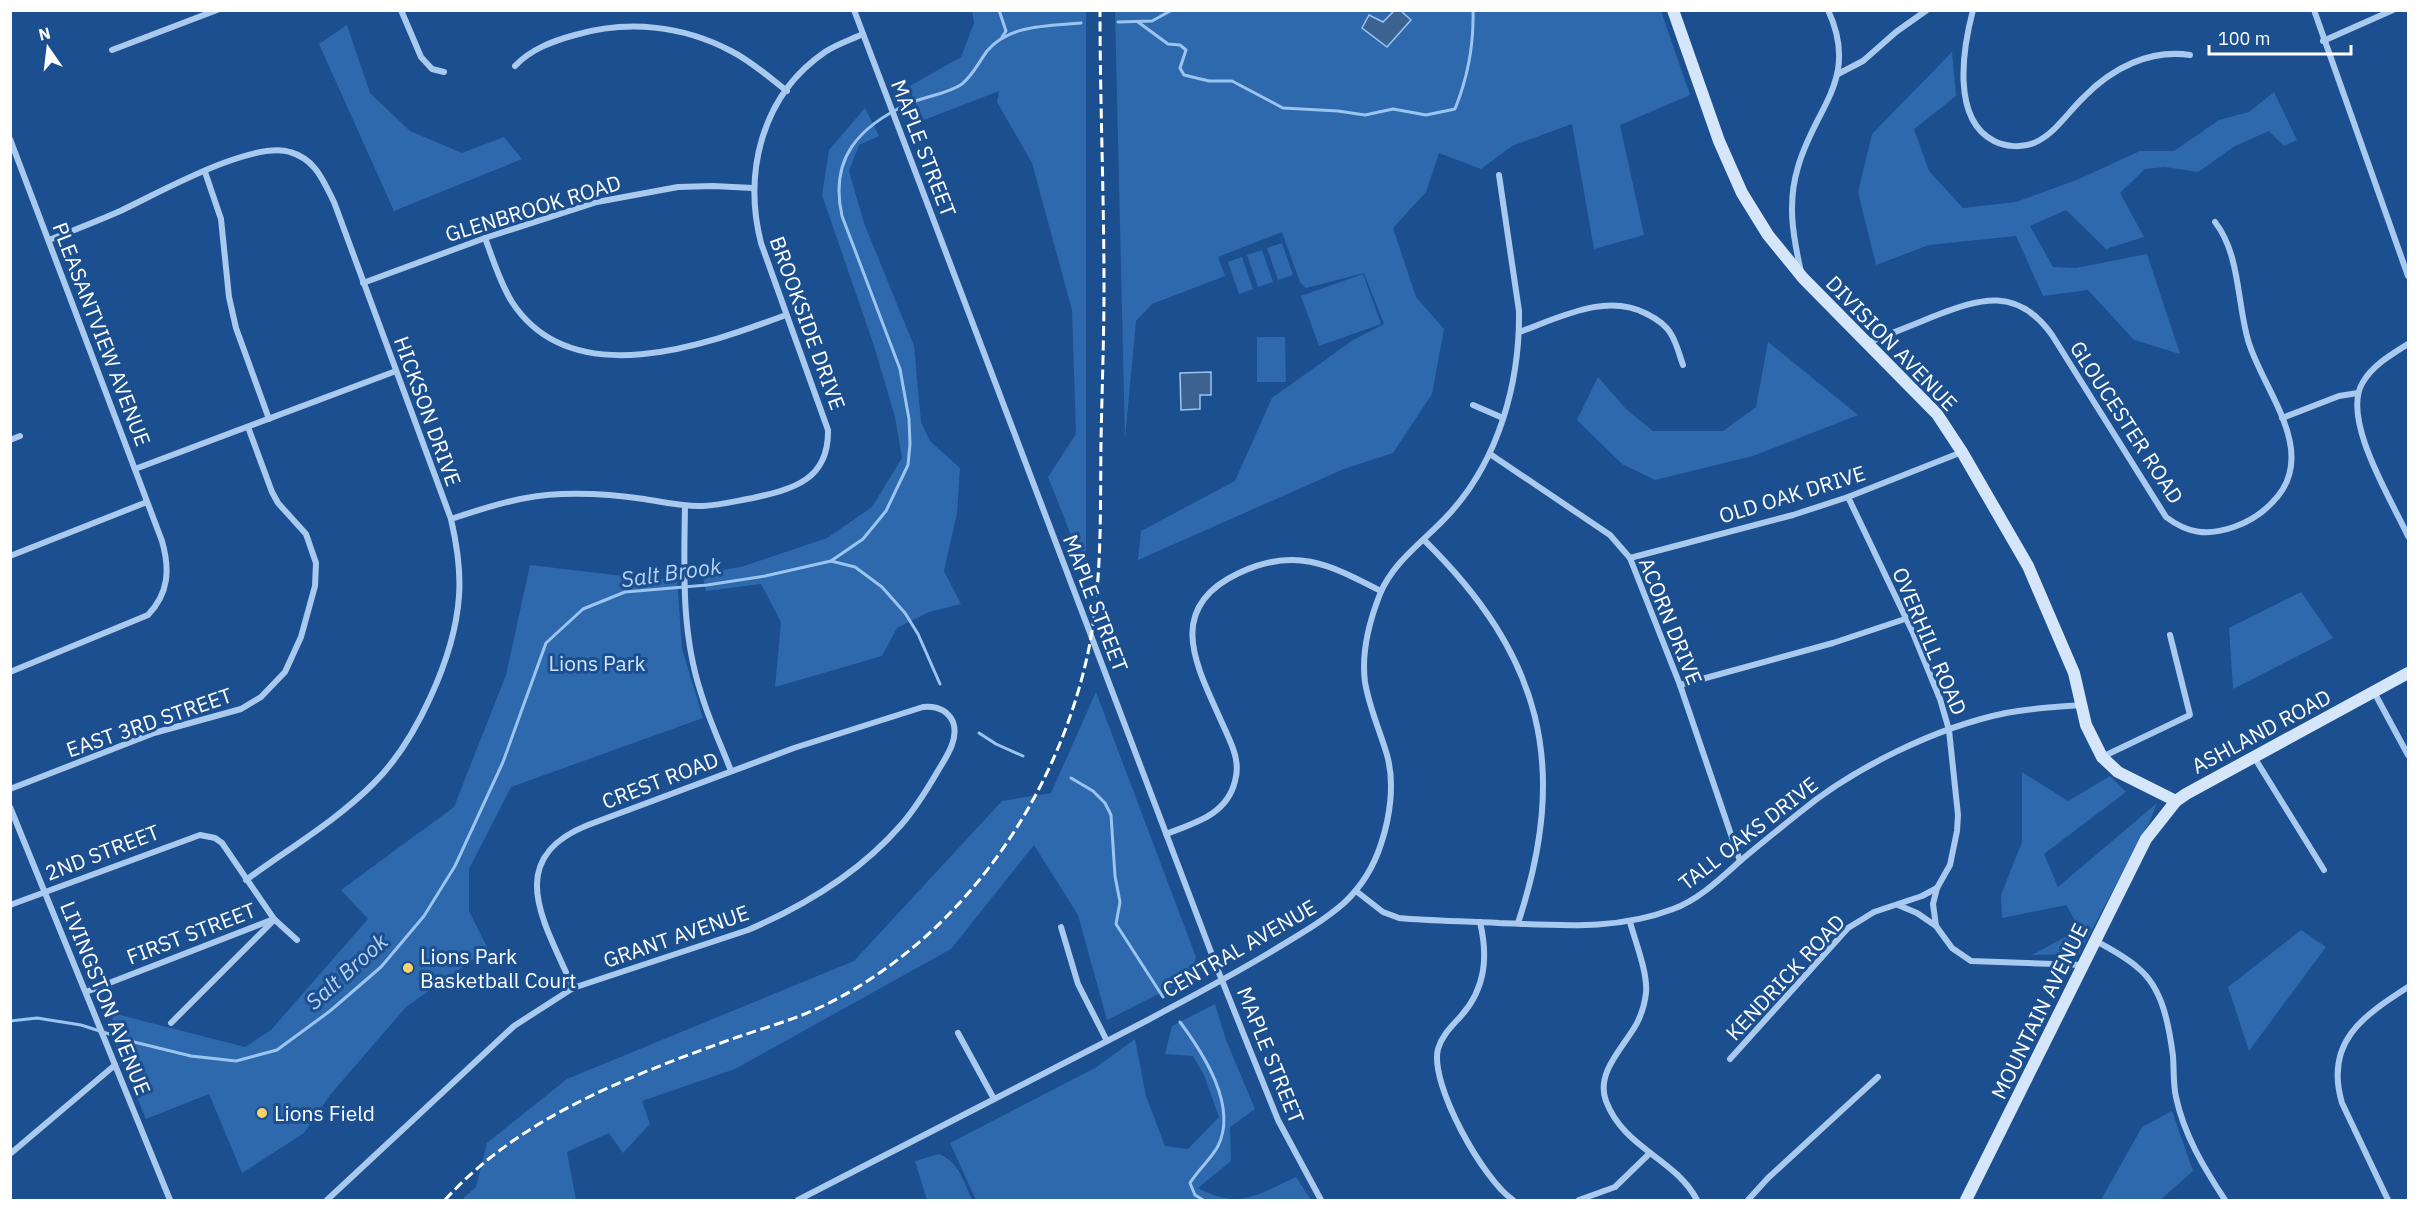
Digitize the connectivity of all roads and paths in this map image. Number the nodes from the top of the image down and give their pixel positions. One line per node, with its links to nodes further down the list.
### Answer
1 (217, 10): 10 (street)
2 (401, 10): 16 (street)
3 (854, 10): 11 (street, MAPLE STREET)
4 (1672, 10): 27 (street, DIVISION AVENUE)
5 (1828, 10): 17 (street)
6 (1927, 10): 17 (street)
7 (1973, 10): 14 (street)
8 (2314, 10): 12 (street)
9 (2393, 10): 12 (street)
10 (198, 14): 13 (street)
11 (863, 34): 18 (street, BROOKSIDE DRIVE); 71 (street, MAPLE STREET)
12 (2323, 41): 26 (street)
13 (112, 50)
14 (2190, 56)
15 (515, 66): 18 (street)
16 (444, 72)
17 (1838, 74): 27 (street)
18 (787, 91): 22 (street, BROOKSIDE DRIVE)
19 (10, 139): 25 (street, PLEASANTVIEW AVENUE)
20 (205, 172): 25 (street, HICKSON DRIVE); 28 (street, HICKSON DRIVE); 39 (street)
21 (1499, 175): 30 (street, CENTRAL AVENUE)
22 (753, 188): 24 (street, GLENBROOK ROAD); 29 (street, BROOKSIDE DRIVE)
23 (2215, 222): 38 (street, GLOUCESTER ROAD)
24 (485, 238): 28 (street, GLENBROOK ROAD); 29 (street)
25 (49, 240): 45 (street, PLEASANTVIEW AVENUE)
26 (2409, 276)
27 (1803, 278): 31 (street, DIVISION AVENUE)
28 (363, 283): 34 (street, HICKSON DRIVE)
29 (786, 315): 48 (street, BROOKSIDE DRIVE)
30 (1519, 332): 33 (street); 37 (street, CENTRAL AVENUE)
31 (1867, 343): 38 (street, GLOUCESTER ROAD); 43 (street, DIVISION AVENUE)
32 (2409, 344): 35 (street)
33 (1683, 365)
34 (396, 371): 39 (street); 49 (street, HICKSON DRIVE)
35 (2358, 393): 38 (street); 50 (street)
36 (1473, 405): 37 (street)
37 (1503, 418): 44 (street, CENTRAL AVENUE)
38 (2282, 418)
39 (269, 419): 40 (street)
40 (248, 427): 45 (street); 68 (street, EAST 3RD STREET)
41 (20, 436): 42 (street)
42 (10, 440)
43 (1962, 452): 46 (street, OLD OAK DRIVE); 61 (street, DIVISION AVENUE)
44 (1490, 454): 51 (street, CENTRAL AVENUE); 53 (street, ACORN DRIVE)
45 (135, 469): 47 (street, PLEASANTVIEW AVENUE)
46 (1848, 497): 53 (street, OLD OAK DRIVE); 55 (street, OVERHILL ROAD)
47 (147, 502): 52 (street); 57 (street, PLEASANTVIEW AVENUE)
48 (685, 506): 49 (street, BROOKSIDE DRIVE); 67 (street)
49 (452, 519): 75 (street, HICKSON DRIVE)
50 (2409, 536)
51 (1424, 540): 54 (street, CENTRAL AVENUE); 84 (street)
52 (10, 556)
53 (1630, 558): 59 (street, ACORN DRIVE)
54 (1381, 591): 71 (street); 78 (street, CENTRAL AVENUE)
55 (1905, 619): 59 (street); 63 (street, OVERHILL ROAD)
56 (2170, 635): 66 (street)
57 (10, 672)
58 (2409, 673): 60 (street, ASHLAND ROAD)
59 (1680, 685): 73 (street, ACORN DRIVE)
60 (2374, 692): 64 (street); 65 (street, ASHLAND ROAD)
61 (2083, 705): 63 (street, TALL OAKS DRIVE); 66 (street, DIVISION AVENUE)
62 (930, 706): 67 (street, CREST ROAD); 92 (street, GRANT AVENUE)
63 (1949, 730): 73 (street, TALL OAKS DRIVE); 76 (street, OVERHILL ROAD)
64 (2409, 755)
65 (2254, 757): 69 (street, ASHLAND ROAD); 74 (street)
66 (2102, 758): 69 (street, DIVISION AVENUE)
67 (731, 771): 92 (street, CREST ROAD)
68 (10, 789)
69 (2176, 801): 72 (street, ASHLAND ROAD)
70 (10, 807): 77 (street, LIVINGSTON AVENUE)
71 (1166, 834): 90 (street, MAPLE STREET)
72 (2146, 839): 88 (street, MOUNTAIN AVENUE)
73 (1740, 861): 83 (street, TALL OAKS DRIVE)
74 (2324, 870)
75 (246, 880): 77 (street, 2ND STREET); 81 (street)
76 (1937, 888): 80 (street, KENDRICK ROAD); 85 (street, OVERHILL ROAD)
77 (45, 891): 79 (street, 2ND STREET); 93 (street, LIVINGSTON AVENUE)
78 (1356, 891): 82 (street, TALL OAKS DRIVE); 90 (street, CENTRAL AVENUE)
79 (10, 905)
80 (1897, 905): 85 (street); 97 (street, KENDRICK ROAD)
81 (274, 919): 87 (street); 93 (street, FIRST STREET); 94 (street)
82 (1480, 922): 84 (street, TALL OAKS DRIVE); 107 (street)
83 (1630, 922): 84 (street, TALL OAKS DRIVE); 101 (street)
84 (1518, 923)
85 (1936, 926): 89 (street)
86 (1061, 927): 96 (street)
87 (297, 940)
88 (2096, 940): 89 (street, MOUNTAIN AVENUE); 112 (street)
89 (2083, 965): 111 (street, MOUNTAIN AVENUE)
90 (1222, 981): 96 (street, CENTRAL AVENUE); 106 (street, MAPLE STREET)
91 (2409, 987): 113 (street)
92 (573, 988): 104 (street, GRANT AVENUE)
93 (86, 992): 98 (street, LIVINGSTON AVENUE)
94 (171, 1023)
95 (958, 1033): 100 (street)
96 (1107, 1041): 100 (street, CENTRAL AVENUE)
97 (1730, 1059)
98 (115, 1065): 102 (street); 103 (street, LIVINGSTON AVENUE)
99 (1878, 1077): 110 (street)
100 (994, 1099): 105 (street, CENTRAL AVENUE)
101 (1650, 1153): 108 (street); 109 (street)
102 (10, 1154)
103 (168, 1199)
104 (327, 1200)
105 (798, 1200)
106 (1321, 1200)
107 (1513, 1200)
108 (1579, 1200)
109 (1697, 1200)
110 (1748, 1200)
111 (1966, 1200)
112 (2224, 1200)
113 (2388, 1200)

